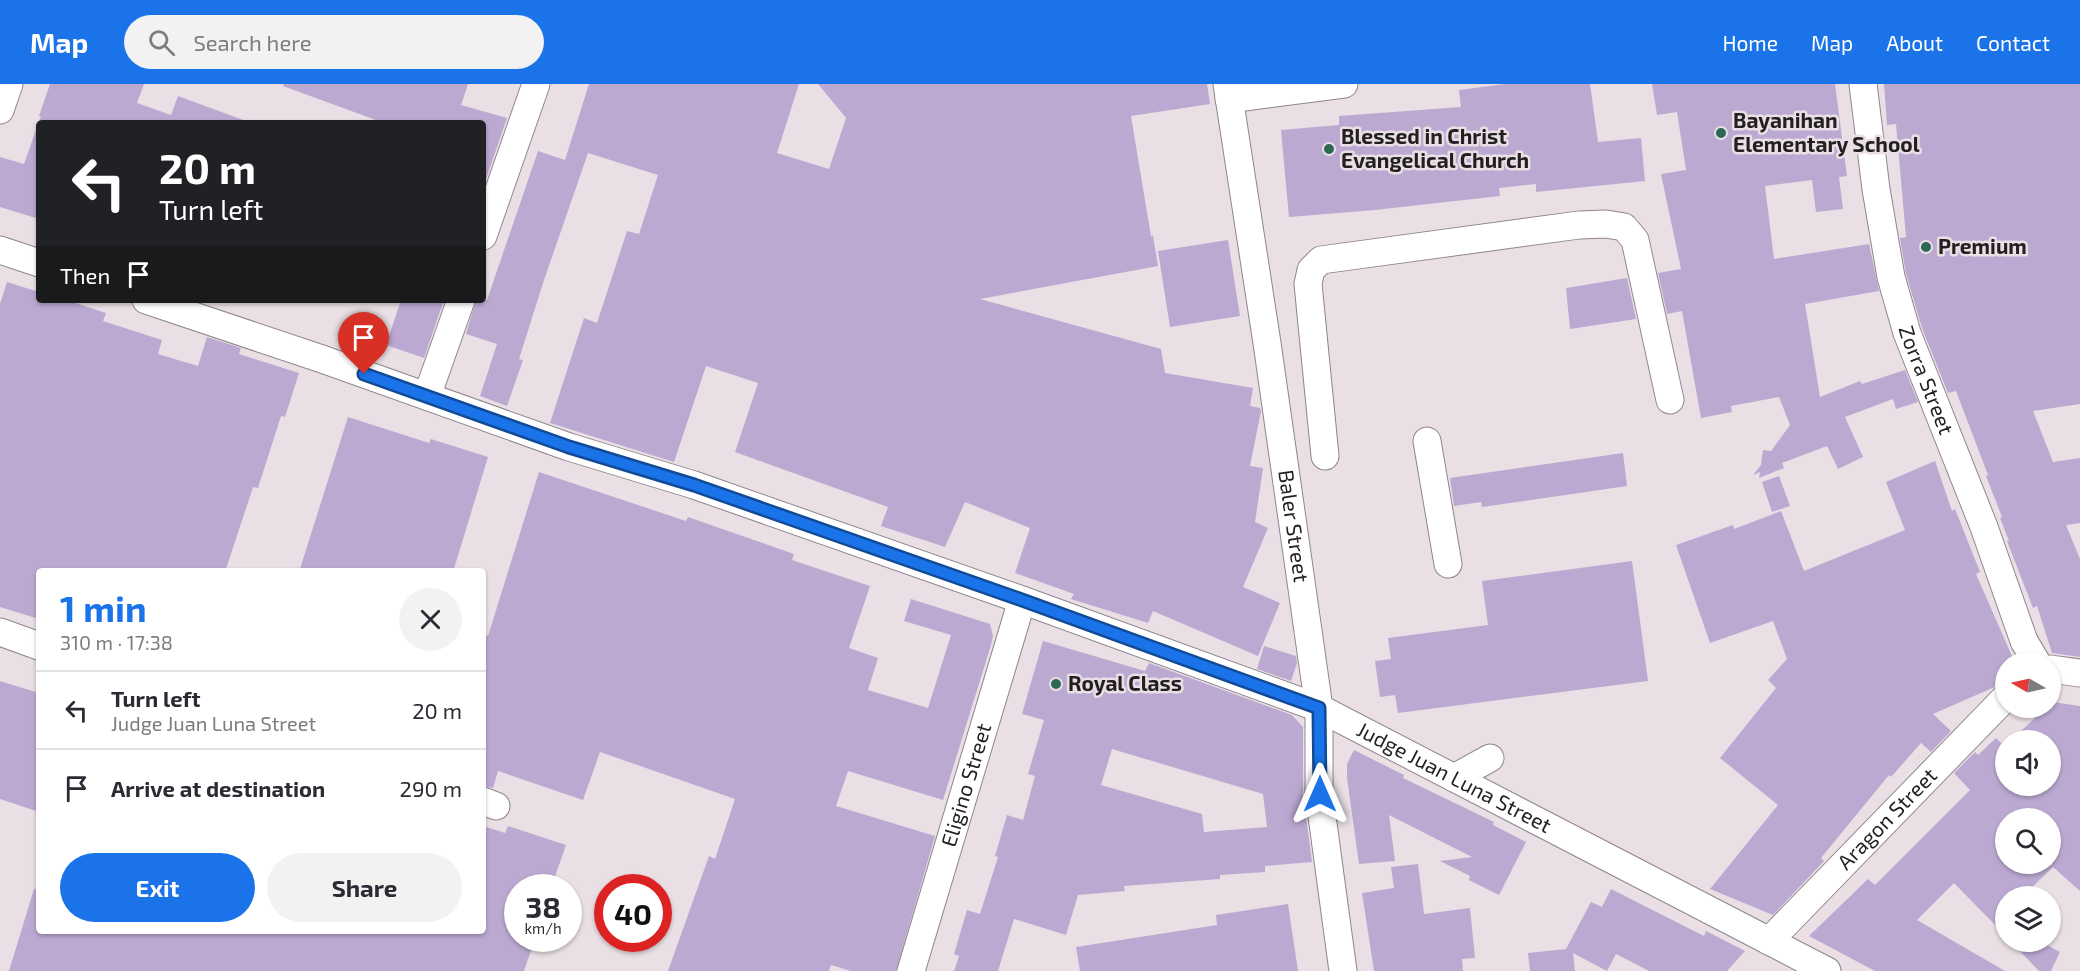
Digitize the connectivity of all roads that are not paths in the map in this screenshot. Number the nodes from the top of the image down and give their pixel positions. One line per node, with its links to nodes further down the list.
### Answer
1 (9, 84): 6 (street)
2 (536, 84): 7 (street)
3 (1344, 84): 5 (street)
4 (1863, 84): 20 (street, Zorra Street)
5 (1228, 91): 15 (street, Baler Street)
6 (0, 110)
7 (486, 227)
8 (0, 250): 9 (street)
9 (36, 263)
10 (155, 303): 12 (street, Judge Juan Luna Street)
11 (460, 303): 12 (street)
12 (427, 396): 17 (street, Judge Juan Luna Street)
13 (1670, 400): 15 (street)
14 (1427, 441): 16 (street)
15 (1303, 459): 23 (street, Baler Street)
16 (1448, 564)
17 (1022, 600): 23 (street, Judge Juan Luna Street); 28 (street, Eligino Street)
18 (0, 632): 19 (street)
19 (36, 645)
20 (2030, 652)
21 (2061, 670): 22 (street)
22 (2080, 673)
23 (1319, 708): 26 (street, Judge Juan Luna Street); 29 (street, Baler Street)
24 (1995, 708): 27 (street, Aragon Street)
25 (1490, 758): 26 (street)
26 (1454, 778): 27 (street, Judge Juan Luna Street)
27 (1769, 941): 30 (street, Judge Juan Luna Street)
28 (911, 971)
29 (1343, 971)
30 (1827, 971)

